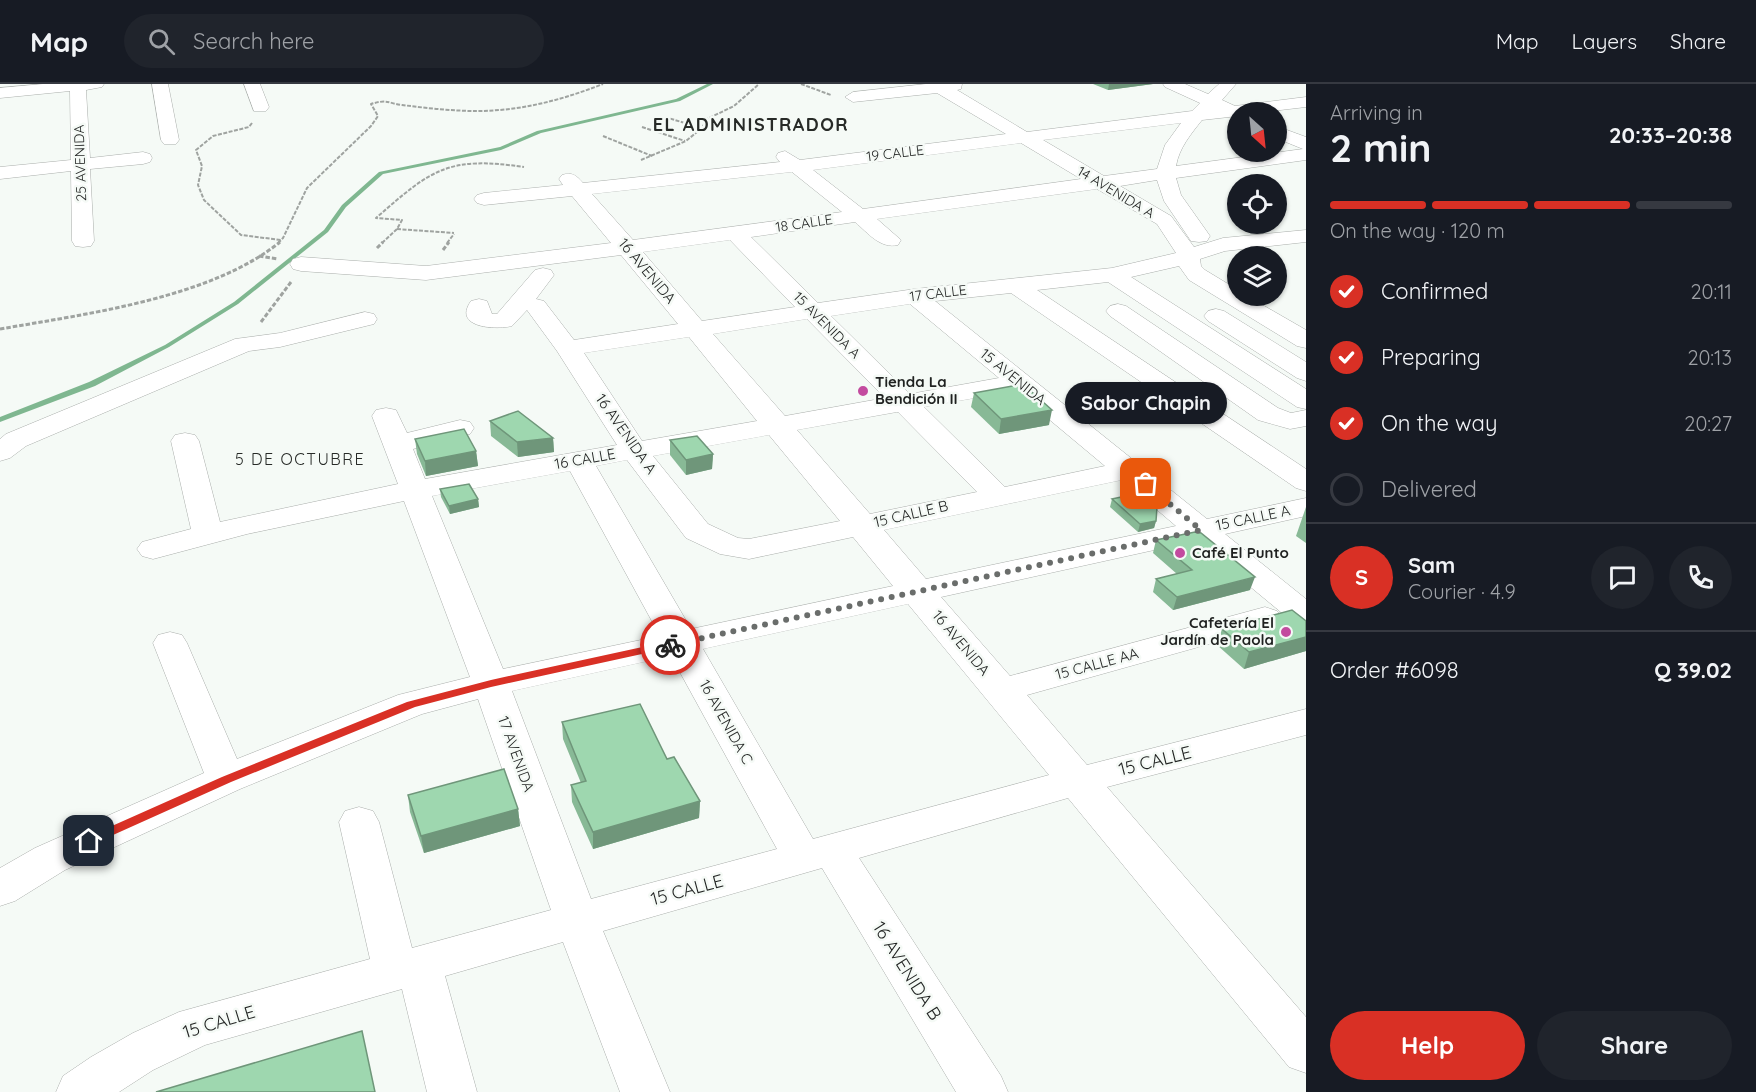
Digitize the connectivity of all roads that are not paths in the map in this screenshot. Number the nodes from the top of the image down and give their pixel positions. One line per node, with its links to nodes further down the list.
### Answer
1 (160, 84): 17 (street)
2 (252, 84): 12 (street)
3 (969, 84): 7 (street)
4 (1171, 84): 13 (street)
5 (1228, 84): 13 (street)
6 (84, 85): 8 (street); 22 (street, 25 AVENIDA)
7 (938, 86): 9 (street); 16 (street, 14 AVENIDA A)
8 (0, 93)
9 (853, 97)
10 (1306, 102): 11 (street, 19 CALLE)
11 (1287, 105)
12 (260, 107)
13 (1206, 109): 14 (street, 19 CALLE); 16 (street, 19 CALLE); 25 (street)
14 (1227, 111)
15 (1287, 136): 18 (street)
16 (1023, 138): 23 (street, 19 CALLE); 26 (street, 14 AVENIDA A)
17 (170, 140)
18 (1306, 144)
19 (772, 147): 23 (street)
20 (1306, 154): 25 (street, 18 CALLE)
21 (143, 158): 22 (street)
22 (80, 164): 24 (street); 33 (street, 25 AVENIDA)
23 (796, 166): 27 (street, 19 CALLE); 29 (street)
24 (0, 173)
25 (1165, 174): 26 (street, 18 CALLE); 36 (street)
26 (1100, 182): 29 (street, 18 CALLE); 36 (street, 14 AVENIDA A)
27 (574, 184): 28 (street, 19 CALLE); 34 (street, 16 AVENIDA)
28 (484, 199)
29 (859, 215): 30 (street, 18 CALLE); 32 (street)
30 (734, 232): 34 (street, 18 CALLE); 46 (street, 15 AVENIDA A)
31 (1306, 236): 36 (street, 17 CALLE)
32 (890, 240)
33 (83, 241)
34 (626, 246): 35 (street, 18 CALLE); 49 (street, 16 AVENIDA)
35 (560, 255): 37 (street, 18 CALLE); 43 (street)
36 (1189, 255): 38 (street, 17 CALLE); 50 (street, 14 AVENIDA A)
37 (305, 264)
38 (1112, 274): 41 (street, 17 CALLE); 53 (street)
39 (1021, 290): 62 (street)
40 (1181, 294): 53 (street)
41 (915, 296): 46 (street, 17 CALLE); 52 (street, 15 AVENIDA)
42 (1287, 305): 47 (street)
43 (479, 306)
44 (536, 306): 51 (street, 16 AVENIDA A)
45 (1118, 311): 53 (street)
46 (813, 312): 49 (street, 17 CALLE); 54 (street, 15 AVENIDA A)
47 (1306, 316)
48 (365, 319): 59 (street)
49 (696, 329): 51 (street, 17 CALLE); 55 (street, 16 AVENIDA)
50 (1306, 341)
51 (568, 348): 58 (street, 16 AVENIDA A)
52 (1018, 382): 54 (street, 16 CALLE); 61 (street, 15 AVENIDA)
53 (1305, 397)
54 (904, 403): 55 (street, 16 CALLE); 65 (street, 15 AVENIDA A)
55 (778, 427): 58 (street, 16 CALLE); 67 (street, 16 AVENIDA)
56 (460, 428): 63 (street, 17 AVENIDA)
57 (185, 441): 70 (street)
58 (634, 450): 60 (street, 16 CALLE); 69 (street, 16 AVENIDA A)
59 (0, 452)
60 (579, 461): 63 (street, 16 CALLE); 74 (street, 16 AVENIDA C)
61 (1127, 470): 65 (street, 15 CALLE B); 68 (street, 15 AVENIDA)
62 (1296, 476): 64 (street)
63 (416, 490): 70 (street, 16 CALLE); 76 (street, 17 AVENIDA)
64 (1306, 491)
65 (996, 495): 67 (street, 15 CALLE B)
66 (1306, 507): 68 (street, 15 CALLE A)
67 (862, 525): 69 (street, 15 CALLE B); 72 (street, 16 AVENIDA)
68 (1201, 530): 72 (street, 15 CALLE A); 73 (street, 15 AVENIDA)
69 (697, 531)
70 (207, 533): 71 (street, 16 CALLE)
71 (153, 549)
72 (917, 591): 74 (street, 15 CALLE A); 77 (street, 16 AVENIDA)
73 (1302, 613): 77 (street, 15 CALLE AA)
74 (681, 642): 76 (street, 15 CALLE A); 82 (street, 16 AVENIDA C)
75 (170, 643): 79 (street)
76 (491, 684): 79 (street, 15 CALLE A); 84 (street, 17 AVENIDA)
77 (1000, 690): 80 (street, 16 AVENIDA)
78 (1306, 722): 80 (street, 15 CALLE)
79 (226, 780): 83 (street, 15 CALLE A)
80 (1078, 781): 82 (street, 15 CALLE); 86 (street, 16 AVENIDA)
81 (359, 822): 85 (street)
82 (817, 854): 84 (street, 15 CALLE); 90 (street, 16 AVENIDA B)
83 (0, 889)
84 (577, 921): 85 (street, 15 CALLE); 89 (street, 17 AVENIDA)
85 (407, 968): 87 (street, 15 CALLE); 88 (street)
86 (1306, 1052)
87 (81, 1092)
88 (452, 1092)
89 (645, 1092)
90 (983, 1092)

